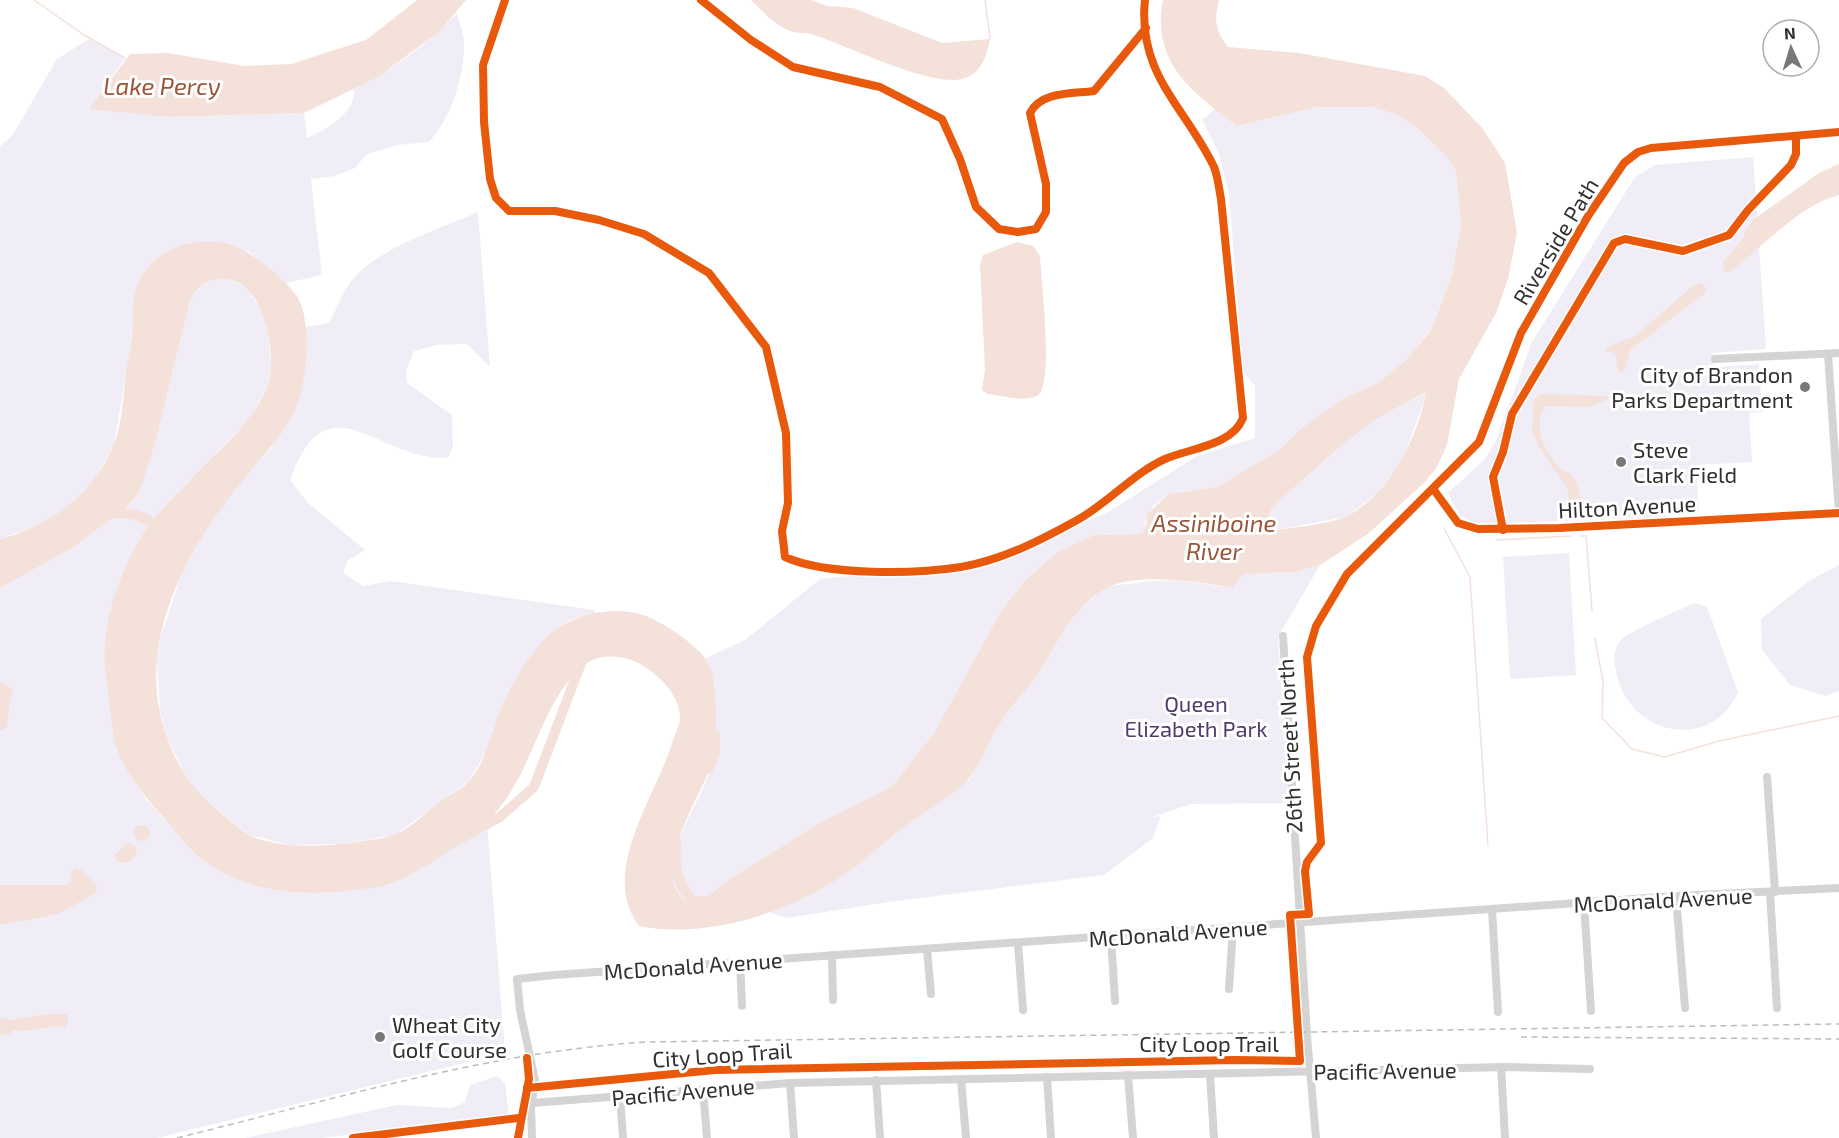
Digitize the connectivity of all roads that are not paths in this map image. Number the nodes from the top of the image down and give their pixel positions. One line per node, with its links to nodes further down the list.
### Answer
1 (1839, 353): 2 (street)
2 (1828, 354): 3 (street); 5 (street)
3 (1715, 358)
4 (1434, 490): 5 (street, Hilton Avenue)
5 (1839, 513)
6 (1283, 636): 13 (street, 26th Street North)
7 (1767, 777): 9 (street)
8 (1839, 888): 9 (street, McDonald Avenue)
9 (1773, 892): 10 (street, McDonald Avenue); 26 (street)
10 (1676, 896): 11 (street, McDonald Avenue); 25 (street)
11 (1584, 903): 12 (street, McDonald Avenue); 28 (street)
12 (1492, 910): 13 (street, McDonald Avenue); 29 (street)
13 (1300, 924): 14 (street, McDonald Avenue); 32 (street, 26th Street North)
14 (1233, 928): 15 (street, McDonald Avenue); 20 (street)
15 (1111, 936): 16 (street, McDonald Avenue); 23 (street)
16 (1018, 943): 17 (street, McDonald Avenue); 27 (street)
17 (927, 949): 18 (street, McDonald Avenue); 21 (street)
18 (832, 955): 19 (street, McDonald Avenue); 22 (street)
19 (740, 962): 24 (street); 41 (street, McDonald Avenue)
20 (1229, 989)
21 (931, 994)
22 (833, 1000)
23 (1115, 1001)
24 (742, 1006)
25 (1685, 1008)
26 (1777, 1008)
27 (1023, 1010)
28 (1591, 1011)
29 (1498, 1012)
30 (1501, 1067): 31 (street, Pacific Avenue); 32 (street, Pacific Avenue); 52 (street)
31 (1590, 1068)
32 (1310, 1071): 33 (street, Pacific Avenue); 51 (street, 26th Street North)
33 (1210, 1074): 34 (street, Pacific Avenue); 50 (street)
34 (1128, 1075): 35 (street, Pacific Avenue); 49 (street)
35 (1047, 1077): 36 (street, Pacific Avenue); 48 (street)
36 (961, 1079): 37 (street, Pacific Avenue); 47 (street)
37 (876, 1080): 38 (street, Pacific Avenue); 46 (street)
38 (790, 1083): 39 (street, Pacific Avenue); 45 (street)
39 (703, 1089): 40 (street, Pacific Avenue); 44 (street)
40 (620, 1096): 41 (street, Pacific Avenue); 43 (street)
41 (532, 1103): 42 (street)
42 (532, 1138)
43 (622, 1138)
44 (707, 1138)
45 (794, 1138)
46 (880, 1138)
47 (966, 1138)
48 (1051, 1138)
49 (1133, 1138)
50 (1214, 1138)
51 (1316, 1138)
52 (1505, 1138)

